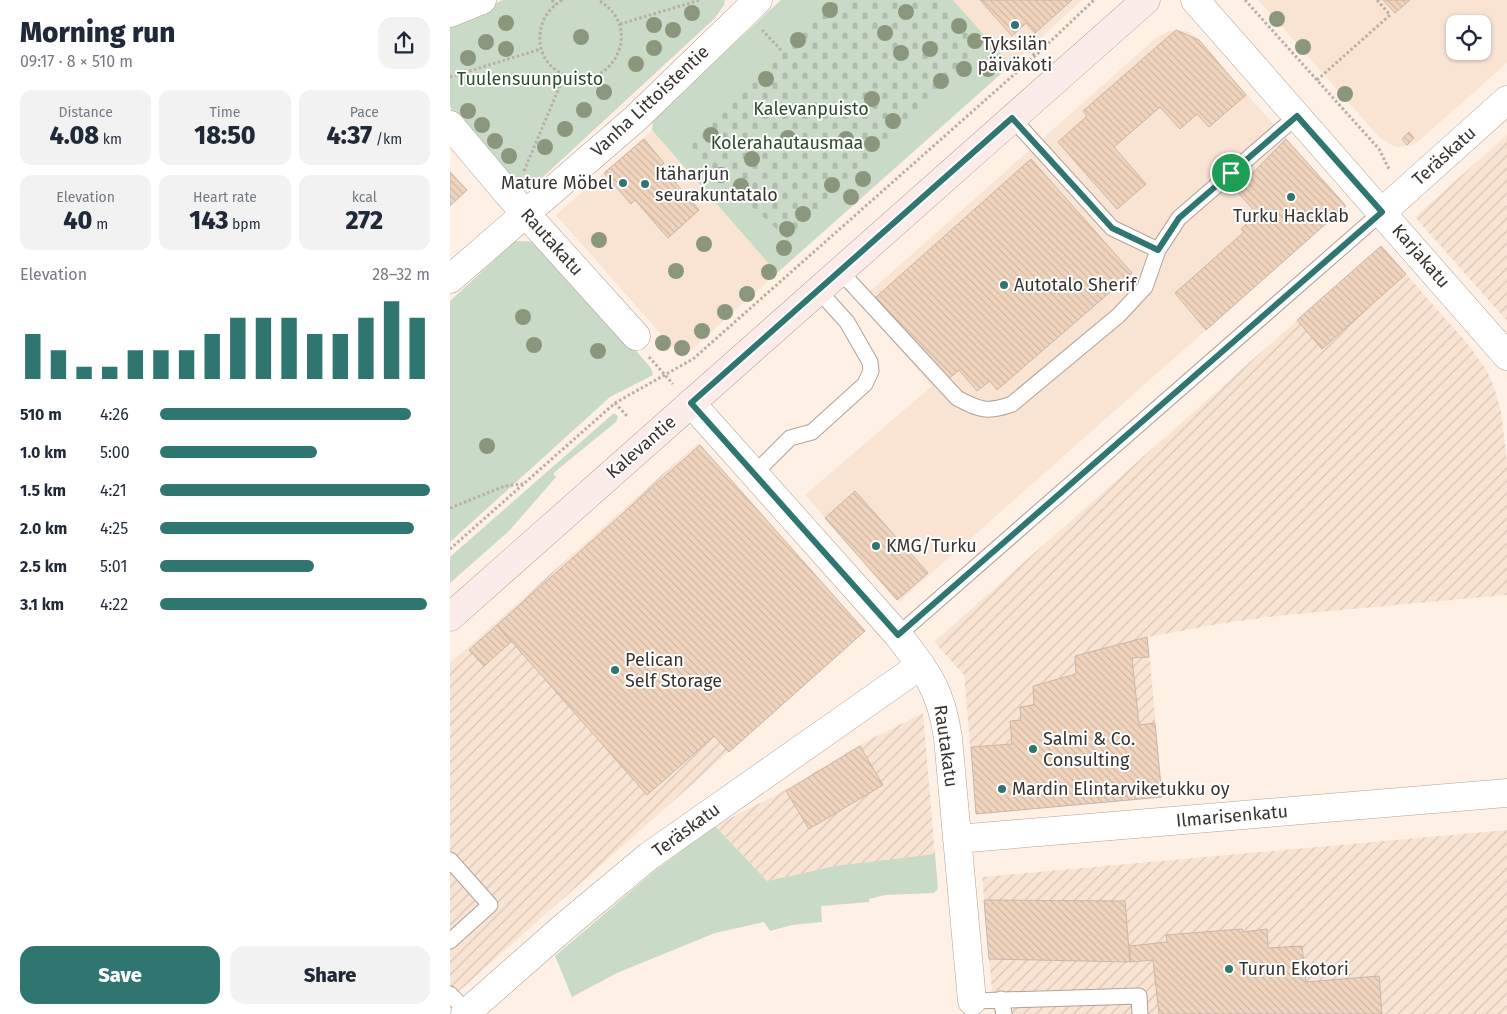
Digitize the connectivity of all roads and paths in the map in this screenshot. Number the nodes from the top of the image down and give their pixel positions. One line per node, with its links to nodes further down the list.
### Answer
1 (482, 0): 13 (street)
2 (552, 0): 12 (path)
3 (562, 0): 12 (path)
4 (598, 0): 14 (path)
5 (700, 0): 14 (path)
6 (758, 0): 25 (street, Vanha Littoistentie)
7 (1094, 0): 17 (path)
8 (1146, 0): 23 (main road, Kalevantie)
9 (1195, 0): 22 (street, Karjakatu)
10 (1245, 0): 20 (path)
11 (1377, 0): 20 (path)
12 (555, 5): 15 (path)
13 (450, 13)
14 (620, 24): 18 (path)
15 (541, 50): 18 (path); 19 (path)
16 (1029, 50): 17 (path)
17 (1035, 56): 33 (path)
18 (564, 76): 25 (path)
19 (450, 77)
20 (1317, 80): 26 (path)
21 (1507, 100): 26 (street, Teräskatu)
22 (1297, 116): 26 (street, Karjakatu); 27 (lane)
23 (1012, 118): 27 (lane); 28 (main road, Kalevantie)
24 (450, 125): 25 (street, Rautakatu)
25 (516, 203): 29 (street, Vanha Littoistentie); 31 (street, Rautakatu)
26 (1388, 206): 32 (street, Karjakatu); 41 (lane)
27 (1158, 250): 28 (lane)
28 (840, 271): 30 (main road, Kalevantie)
29 (450, 280)
30 (818, 290): 34 (main road, Kalevantie); 36 (lane)
31 (636, 336)
32 (1507, 356)
33 (615, 403): 35 (path); 37 (path)
34 (691, 403): 36 (street, Rautakatu); 40 (main road, Kalevantie)
35 (627, 416)
36 (754, 474): 41 (street, Rautakatu)
37 (524, 484): 38 (path); 39 (path)
38 (450, 508)
39 (450, 549)
40 (450, 616)
41 (898, 635): 42 (street, Rautakatu)
42 (921, 665): 44 (street, Rautakatu); 48 (street, Teräskatu)
43 (1507, 793): 44 (street, Ilmarisenkatu)
44 (957, 840): 47 (street, Rautakatu)
45 (450, 860): 46 (lane)
46 (450, 941)
47 (972, 1001): 49 (lane)
48 (461, 1007)
49 (1002, 1007): 50 (lane)
50 (1140, 1014)

